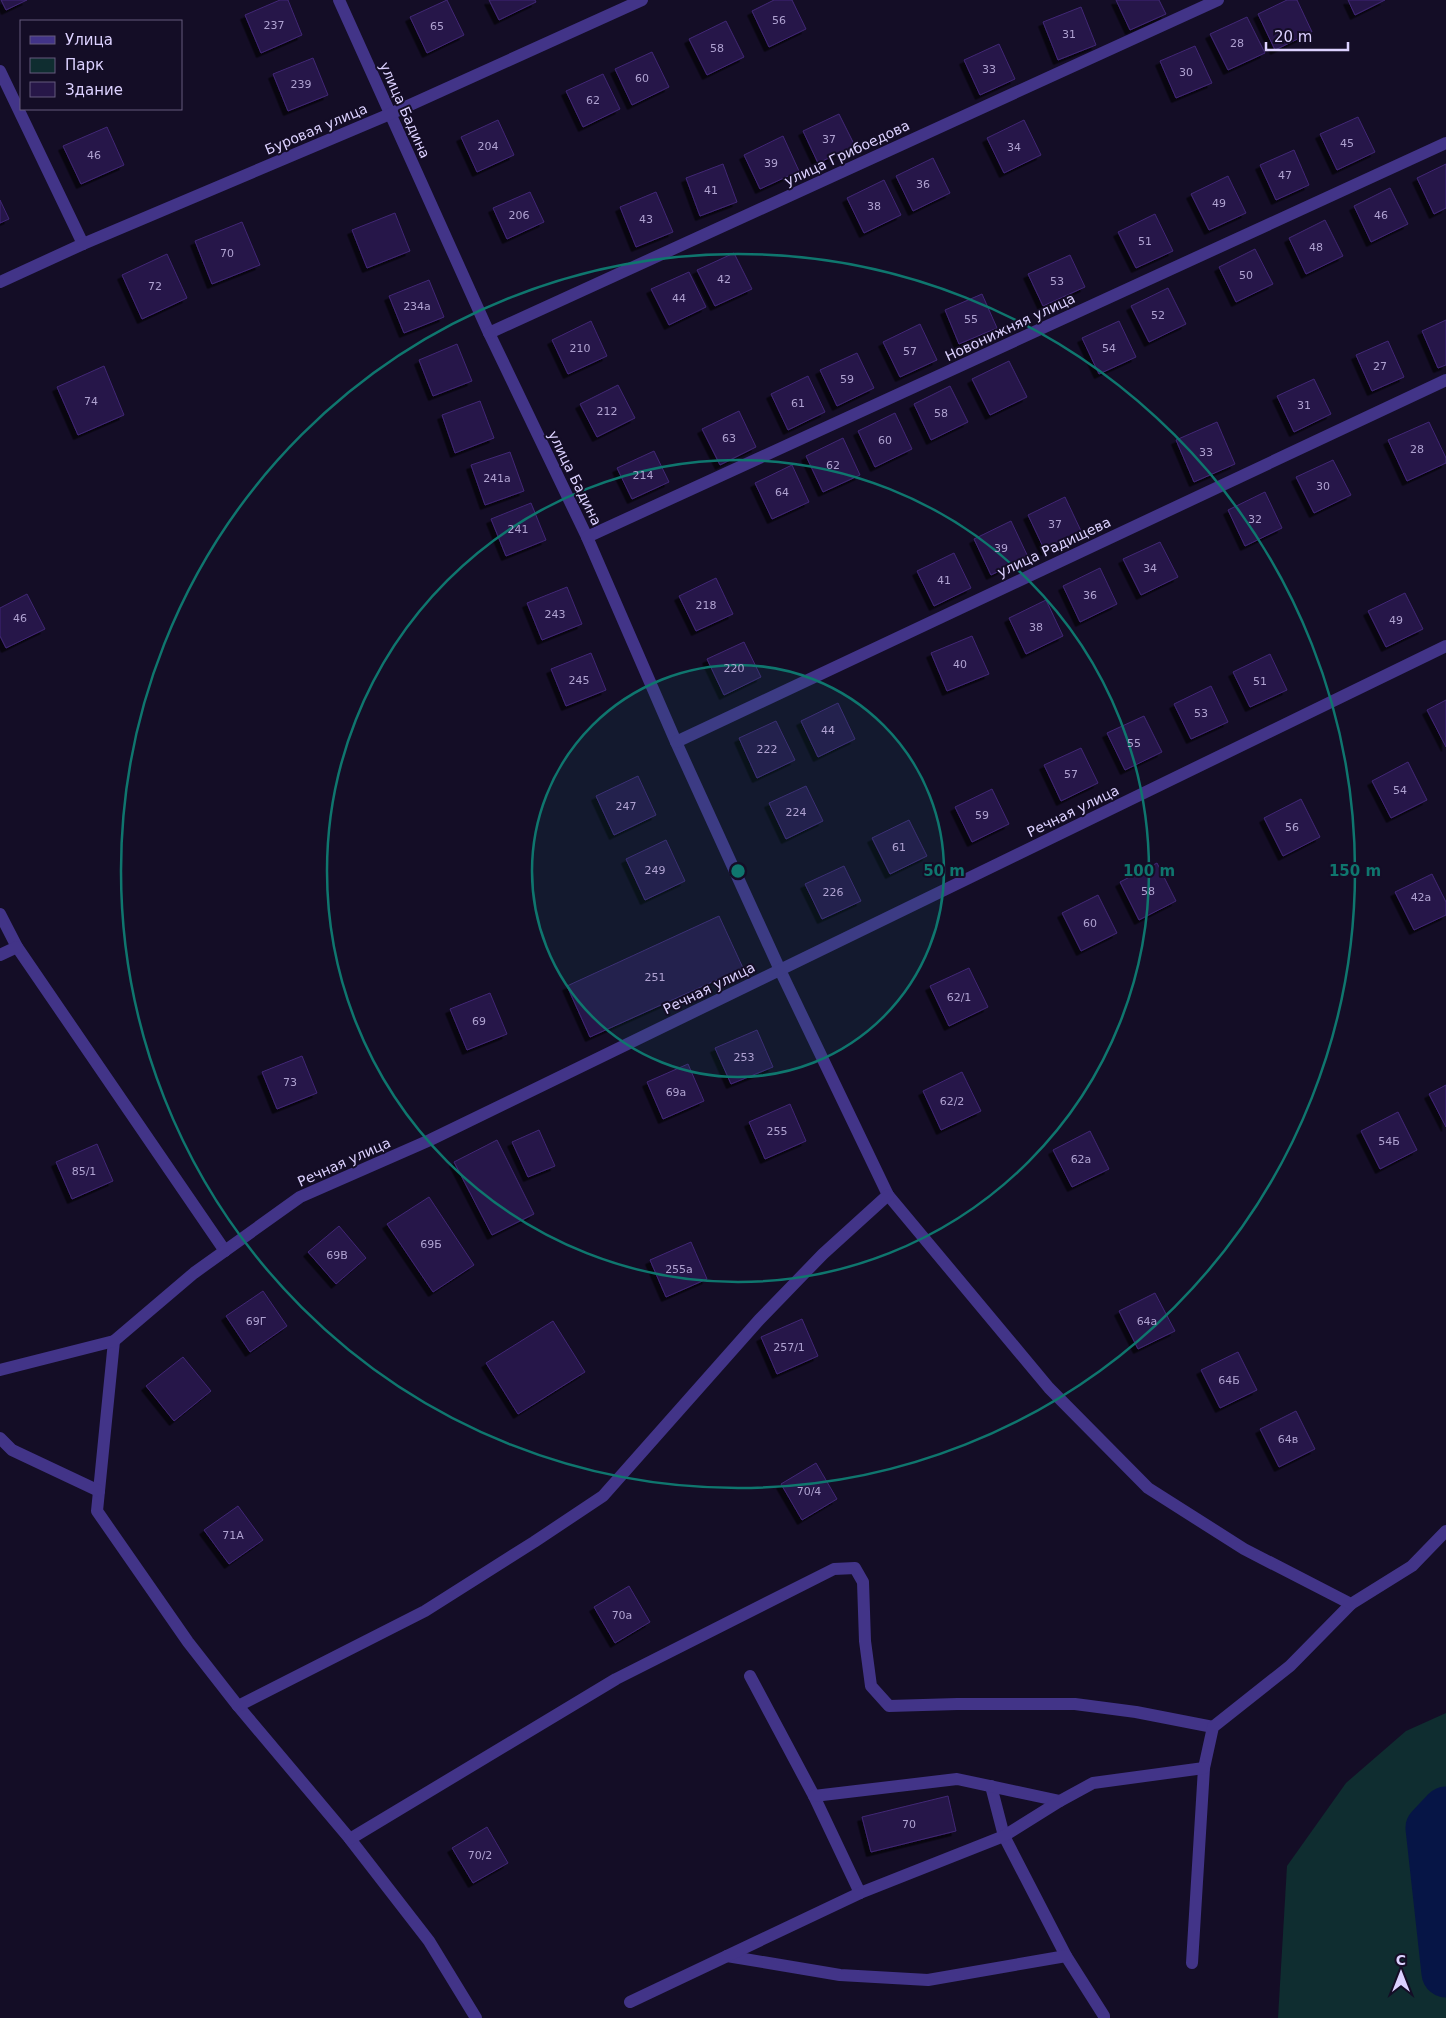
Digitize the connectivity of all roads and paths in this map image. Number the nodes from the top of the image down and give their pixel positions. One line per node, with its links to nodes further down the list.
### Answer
1 (339, 0): 5 (street, улица Бадина)
2 (642, 0): 5 (street, Буровая улица)
3 (1218, 0): 9 (street, улица Грибоедова)
4 (0, 70): 7 (street)
5 (390, 114): 7 (street, Буровая улица); 9 (street, улица Бадина)
6 (1446, 144): 11 (street, Новонижняя улица)
7 (83, 244): 8 (street, Буровая улица)
8 (0, 282)
9 (489, 333): 11 (street, улица Бадина)
10 (1446, 380): 13 (street, улица Радищева)
11 (587, 537): 13 (street, улица Бадина)
12 (1446, 646): 17 (street, Речная улица)
13 (676, 742): 17 (street, улица Бадина)
14 (0, 914): 15 (street)
15 (17, 947): 16 (street); 19 (street)
16 (0, 955)
17 (780, 970): 18 (street, улица Бадина); 19 (street, Речная улица)
18 (888, 1195): 25 (street, улица Бадина); 27 (street)
19 (225, 1250): 20 (street, Речная улица)
20 (114, 1341): 21 (street, Речная улица); 23 (street)
21 (0, 1370)
22 (0, 1438): 23 (street)
23 (99, 1491): 27 (street)
24 (1446, 1532): 25 (street)
25 (1351, 1604): 28 (street)
26 (750, 1676): 31 (street)
27 (238, 1706): 34 (street)
28 (1213, 1728): 29 (street); 34 (street)
29 (1204, 1768): 32 (street); 38 (street)
30 (991, 1786): 31 (street); 32 (street); 33 (street)
31 (814, 1796): 35 (street)
32 (1060, 1801): 33 (street)
33 (1004, 1836): 35 (street); 37 (street)
34 (350, 1840): 40 (street)
35 (860, 1892): 36 (street)
36 (727, 1956): 37 (street); 39 (street)
37 (1066, 1956): 41 (street)
38 (1192, 1963)
39 (630, 2002)
40 (476, 2018)
41 (1104, 2018)

